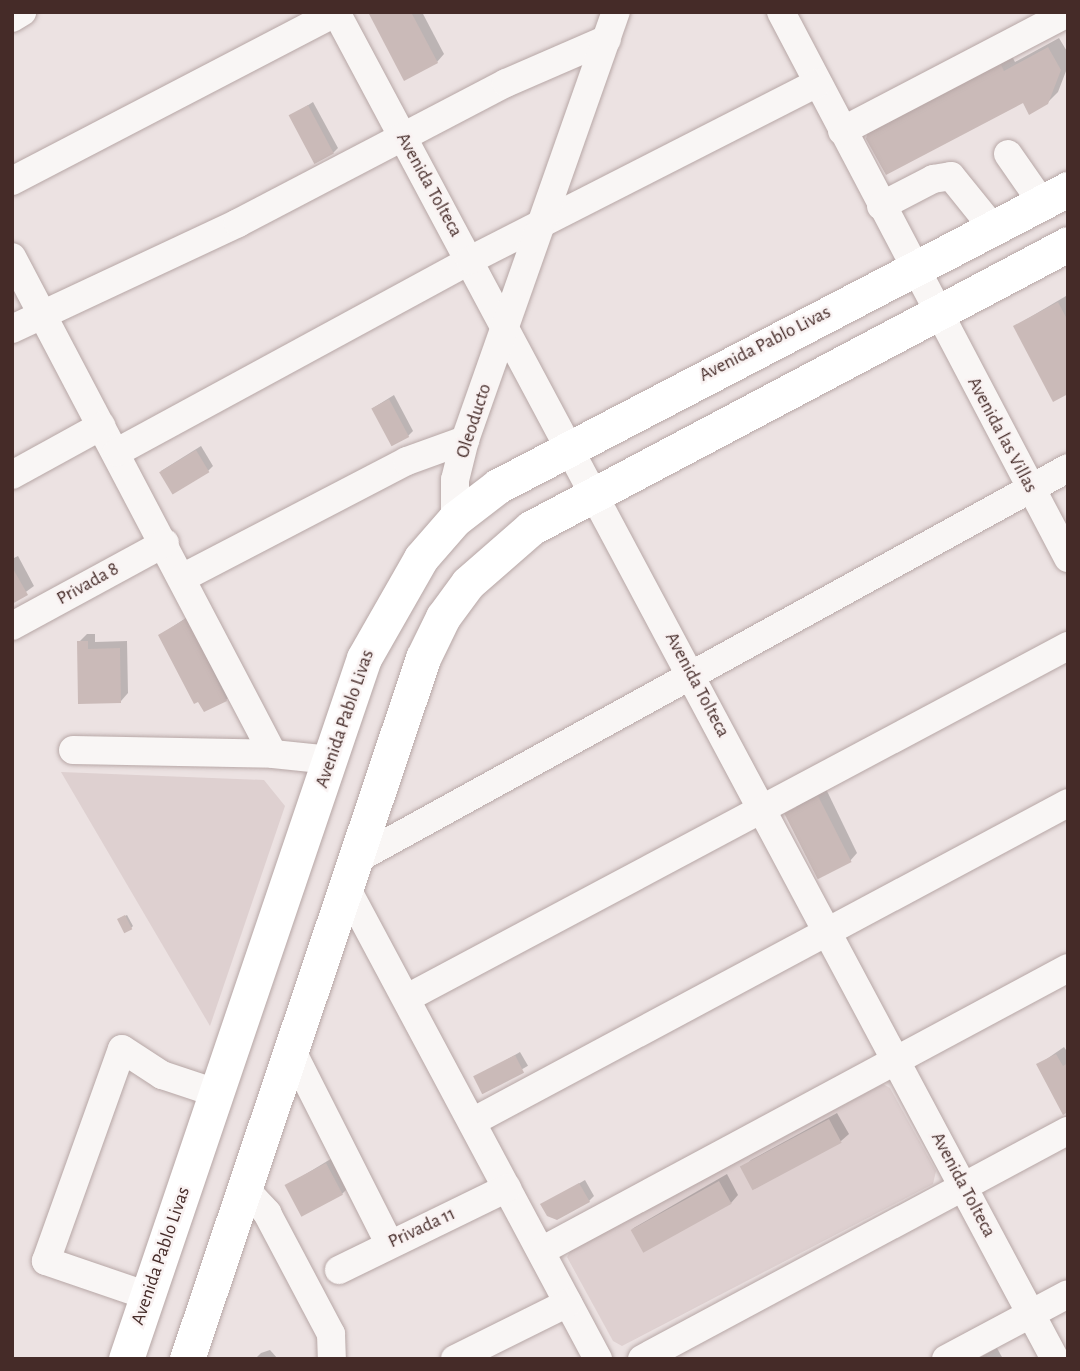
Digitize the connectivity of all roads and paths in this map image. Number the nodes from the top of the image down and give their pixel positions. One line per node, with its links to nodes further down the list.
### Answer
1 (22, 12): 6 (street)
2 (336, 12): 10 (street, Avenida Tolteca); 12 (street)
3 (616, 12): 7 (street, Oleoducto)
4 (782, 12): 8 (street)
5 (1068, 13): 9 (street)
6 (12, 18)
7 (607, 39): 10 (street); 15 (street, Oleoducto)
8 (817, 83): 9 (street); 15 (street)
9 (842, 131): 14 (street)
10 (403, 139): 19 (street, Avenida Tolteca); 22 (street)
11 (1008, 154): 13 (street)
12 (12, 181)
13 (1055, 196): 16 (main road, Avenida Pablo Livas)
14 (881, 206): 16 (street); 20 (street)
15 (543, 224): 19 (street); 23 (street, Oleoducto)
16 (993, 228): 20 (main road, Avenida Pablo Livas)
17 (1068, 244): 21 (main road)
18 (12, 257): 22 (street)
19 (470, 260): 23 (street, Avenida Tolteca); 28 (street)
20 (913, 268): 21 (street); 27 (main road, Avenida Pablo Livas)
21 (937, 312): 31 (street, Avenida las Villas); 32 (main road)
22 (42, 314): 24 (street); 25 (street)
23 (506, 326): 26 (street, Oleoducto); 27 (street, Avenida Tolteca)
24 (12, 329)
25 (101, 426): 28 (street); 30 (street)
26 (466, 440): 33 (street, Oleoducto); 36 (street)
27 (570, 445): 32 (street, Avenida Tolteca); 33 (main road, Avenida Pablo Livas)
28 (117, 452): 34 (street)
29 (1068, 468): 31 (street)
30 (12, 475)
31 (1031, 488): 35 (street, Avenida las Villas); 39 (street)
32 (595, 492): 39 (street, Avenida Tolteca); 45 (main road)
33 (455, 519): 42 (main road, Avenida Pablo Livas)
34 (164, 543): 36 (street); 37 (street, Privada 8)
35 (1068, 558)
36 (184, 578): 41 (street)
37 (12, 626)
38 (1068, 646): 44 (street)
39 (694, 678): 44 (street, Avenida Tolteca); 45 (street)
40 (73, 750): 41 (street)
41 (273, 754): 42 (street)
42 (331, 760): 52 (main road, Avenida Pablo Livas)
43 (1068, 803): 47 (street)
44 (762, 807): 47 (street, Avenida Tolteca); 49 (street)
45 (359, 859): 46 (main road)
46 (348, 891): 49 (street); 50 (main road)
47 (829, 933): 51 (street, Avenida Tolteca); 53 (street)
48 (1068, 968): 51 (street)
49 (407, 998): 53 (street)
50 (292, 1051): 58 (main road); 59 (street)
51 (897, 1061): 56 (street, Avenida Tolteca); 60 (street)
52 (216, 1093): 55 (main road, Avenida Pablo Livas); 65 (street)
53 (472, 1122): 57 (street)
54 (1068, 1131): 56 (street)
55 (190, 1170): 58 (main road); 65 (main road, Avenida Pablo Livas)
56 (964, 1187): 64 (street, Avenida Tolteca); 70 (street)
57 (507, 1188): 59 (street, Privada 11); 60 (street)
58 (245, 1189): 66 (main road); 67 (street)
59 (389, 1243): 61 (street, Privada 11)
60 (541, 1251): 63 (street)
61 (339, 1270)
62 (1068, 1294): 64 (street)
63 (568, 1303): 68 (street); 69 (street)
64 (1031, 1314): 71 (street); 72 (street, Avenida Tolteca)
65 (139, 1335)
66 (187, 1359)
67 (332, 1359)
68 (455, 1359)
69 (598, 1359)
70 (642, 1359)
71 (946, 1359)
72 (1055, 1359)

